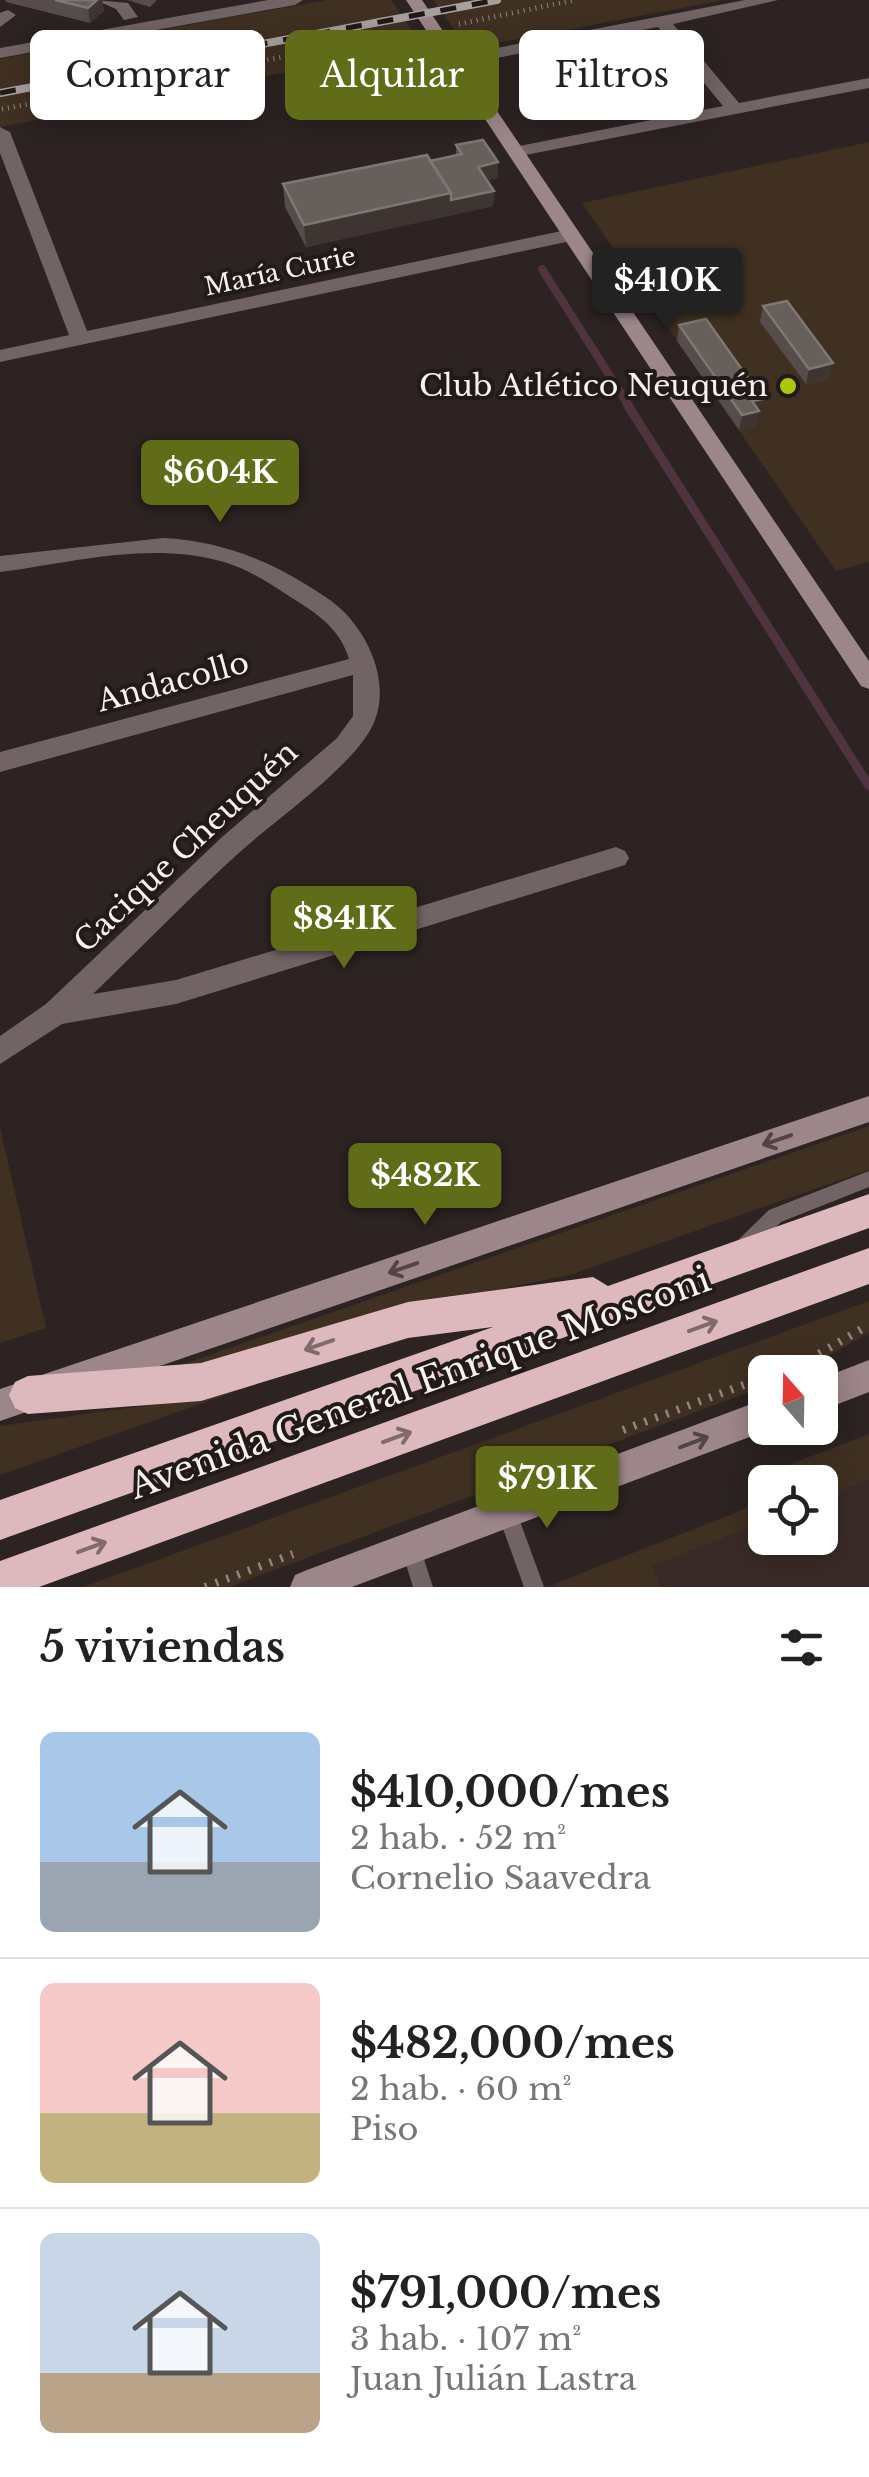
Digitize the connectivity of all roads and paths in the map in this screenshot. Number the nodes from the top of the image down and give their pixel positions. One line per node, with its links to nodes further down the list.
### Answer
1 (295, 0): 6 (street)
2 (414, 0): 10 (main road)
3 (575, 0): 9 (path)
4 (770, 0): 8 (street)
5 (108, 1): 7 (street)
6 (216, 7): 12 (street)
7 (130, 16)
8 (662, 21): 11 (street); 16 (street)
9 (451, 26)
10 (434, 30)
11 (499, 52)
12 (0, 53)
13 (285, 57): 15 (path)
14 (869, 83): 16 (street)
15 (0, 109)
16 (735, 109): 19 (street)
17 (494, 120): 19 (main road)
18 (2, 132): 20 (street)
19 (515, 152): 22 (main road)
20 (22, 187): 21 (street); 23 (street)
21 (0, 191)
22 (571, 235): 23 (street, María Curie); 27 (main road)
23 (80, 339): 24 (street, María Curie)
24 (0, 356)
25 (0, 564): 26 (street)
26 (362, 664): 28 (street, Andacollo); 30 (street, Cacique Cheuquén)
27 (869, 680)
28 (0, 762)
29 (616, 858): 30 (street)
30 (56, 1012): 31 (street, Cacique Cheuquén)
31 (0, 1052)
32 (869, 1109): 42 (main road, one-way to 42)
33 (869, 1179): 35 (lane)
34 (869, 1211): 35 (highway, Avenida General Enrique Mosconi)
35 (731, 1260): 37 (highway, Avenida General Enrique Mosconi)
36 (869, 1266): 47 (highway, Avenida General Enrique Mosconi, one-way to 36)
37 (656, 1287): 42 (highway, one-way to 42); 45 (highway, Avenida General Enrique Mosconi)
38 (869, 1324): 39 (path)
39 (815, 1355)
40 (869, 1376): 41 (main road)
41 (838, 1388)
42 (14, 1400)
43 (748, 1421): 44 (main road, one-way to 43)
44 (506, 1512): 46 (main road); 50 (lane)
45 (0, 1520)
46 (410, 1548): 48 (main road); 49 (lane)
47 (0, 1581)
48 (307, 1587)
49 (424, 1587)
50 (534, 1587)

